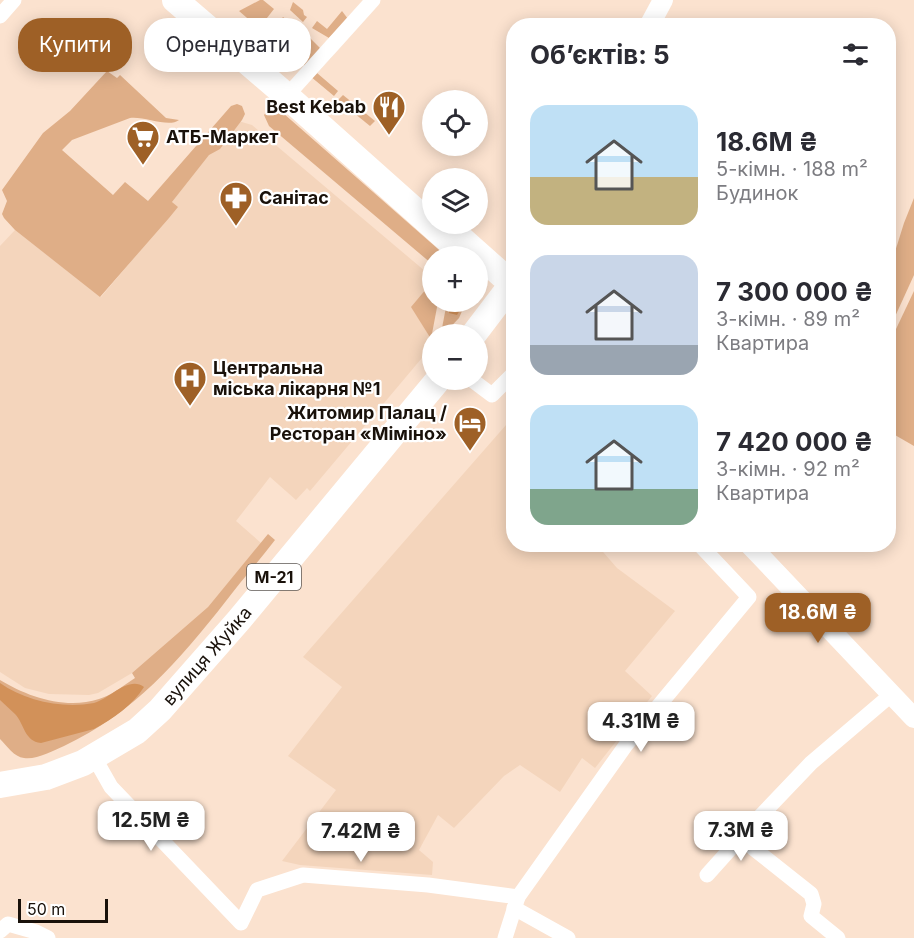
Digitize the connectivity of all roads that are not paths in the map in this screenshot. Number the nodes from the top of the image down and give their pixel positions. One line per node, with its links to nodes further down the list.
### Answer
1 (14, 0): 6 (street)
2 (175, 0): 11 (highway)
3 (187, 0): 8 (highway)
4 (373, 0): 8 (street)
5 (663, 0): 7 (main road)
6 (0, 16)
7 (653, 18)
8 (292, 90): 9 (highway)
9 (422, 205)
10 (453, 234): 13 (highway)
11 (455, 246)
12 (488, 273): 14 (highway)
13 (506, 284)
14 (506, 286)
15 (506, 295): 16 (highway)
16 (482, 324)
17 (506, 381): 19 (street)
18 (430, 390): 26 (highway, вулиця Жуйка / М-21)
19 (485, 390)
20 (707, 552): 30 (street)
21 (757, 552): 23 (main road)
22 (769, 552): 24 (main road)
23 (892, 694): 25 (main road); 28 (street)
24 (914, 706)
25 (914, 718)
26 (94, 757): 27 (highway, вулиця Жуйка / М-21); 30 (street)
27 (0, 785)
28 (750, 828): 29 (street); 35 (street)
29 (707, 875)
30 (516, 902): 33 (street); 34 (street)
31 (0, 931): 32 (street)
32 (48, 938)
33 (505, 938)
34 (568, 938)
35 (838, 938)

